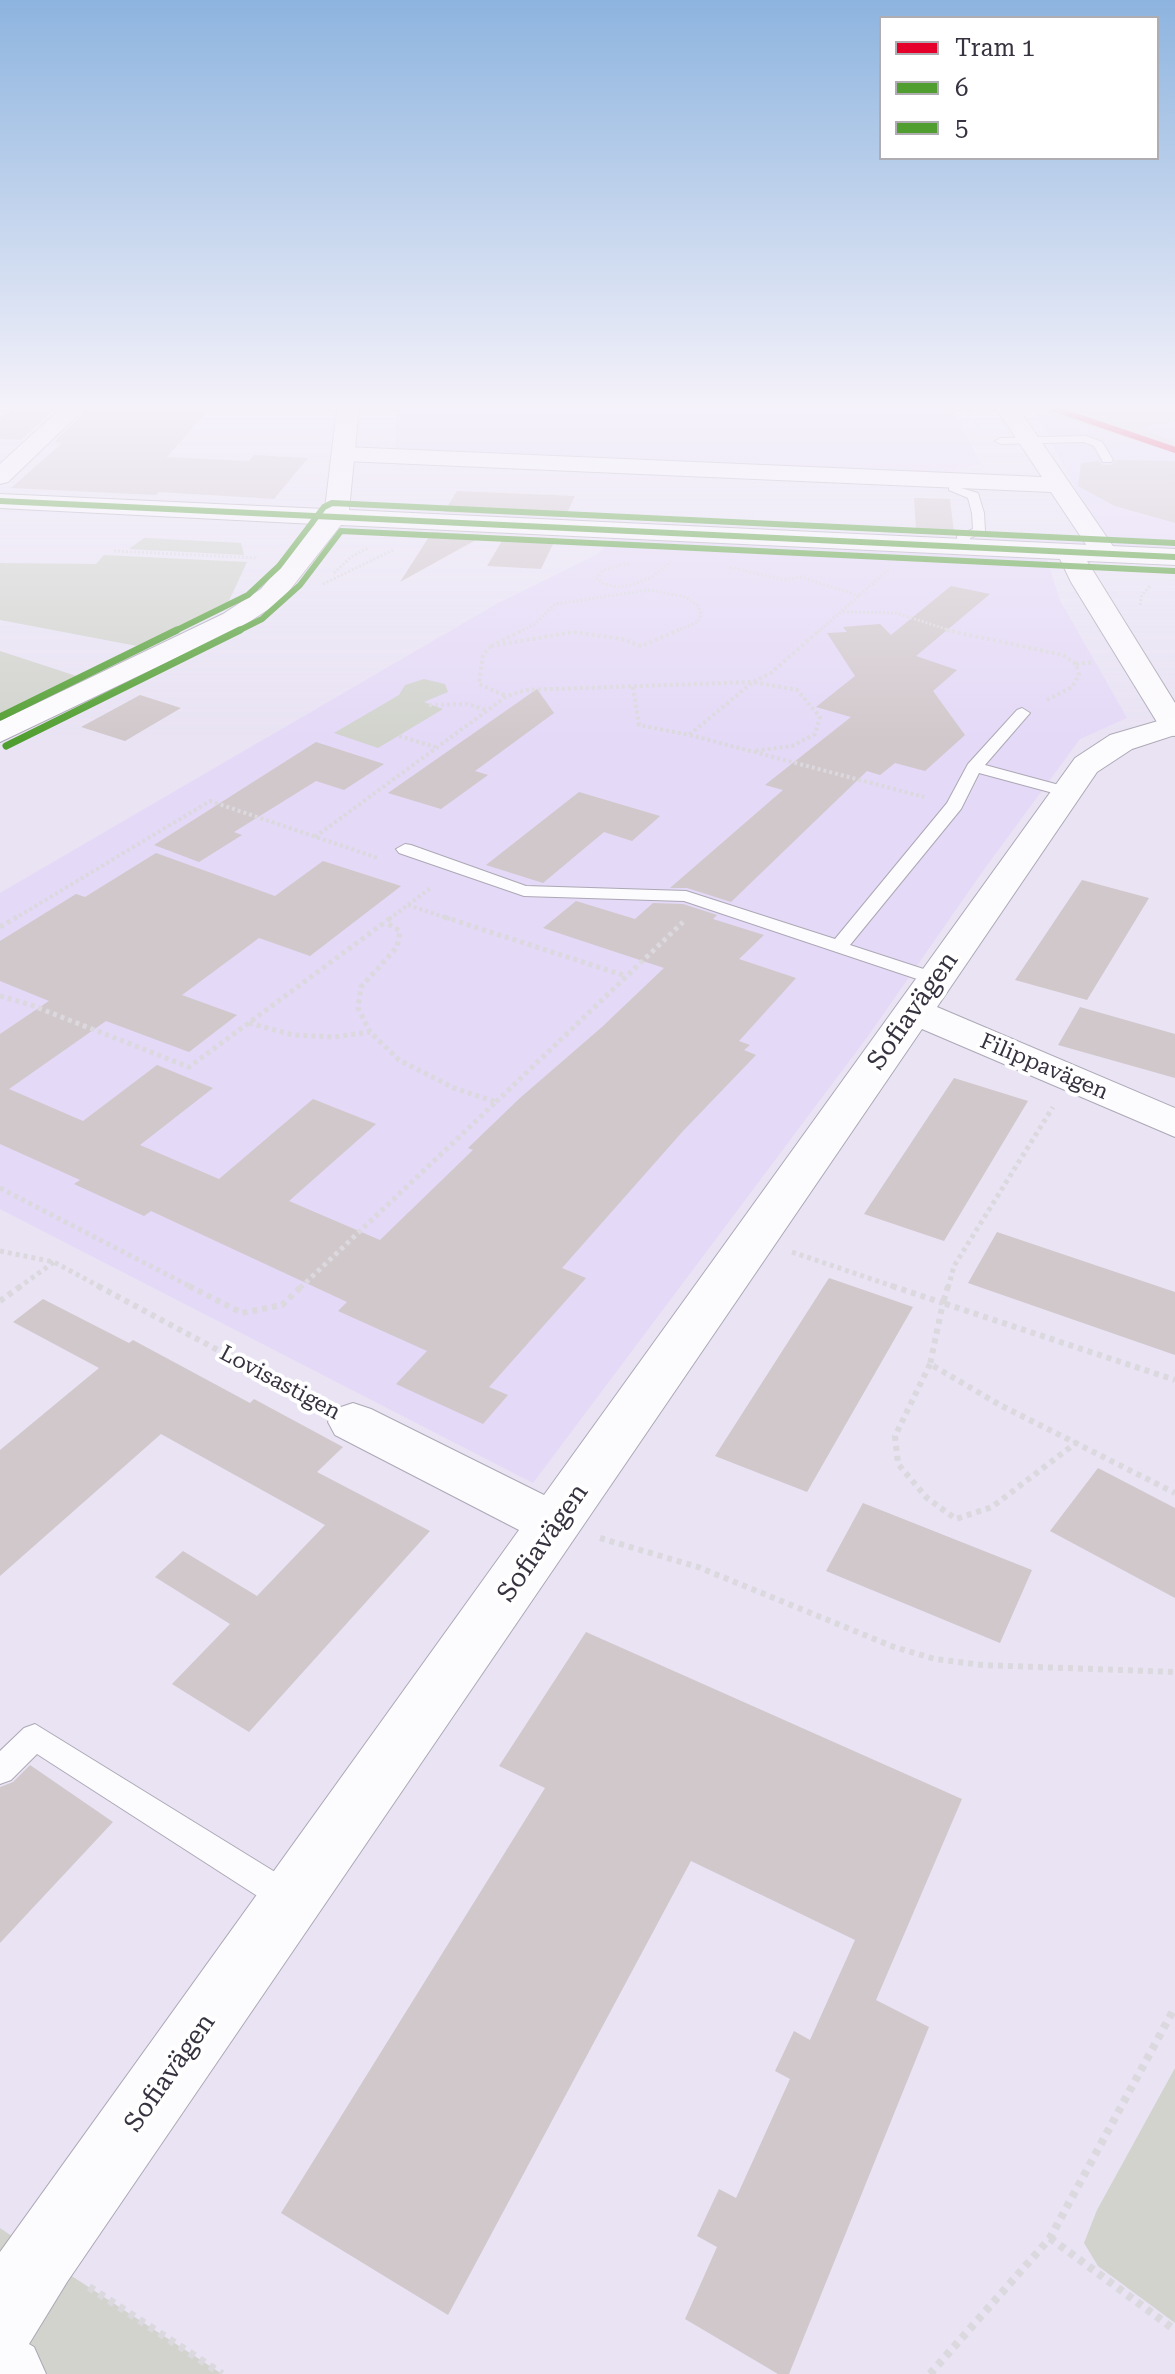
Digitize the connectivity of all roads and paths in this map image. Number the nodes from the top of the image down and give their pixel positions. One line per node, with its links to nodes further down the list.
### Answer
1 (176, 519): 7 (street)
2 (267, 519): 7 (street)
3 (332, 519): 7 (street)
4 (978, 519): 9 (lane)
5 (1053, 519): 13 (street)
6 (1080, 519): 15 (street)
7 (330, 523): 9 (street); 13 (street); 35 (street)
8 (399, 546): 22 (path)
9 (964, 549): 13 (street)
10 (114, 551): 12 (path)
11 (1175, 557): 15 (street)
12 (259, 558)
13 (1072, 559): 15 (street); 26 (street)
14 (638, 561): 17 (path)
15 (1108, 561): 21 (street); 26 (street)
16 (660, 562): 17 (path)
17 (671, 562): 18 (path)
18 (683, 563)
19 (893, 563): 23 (path)
20 (721, 565): 23 (path)
21 (1175, 569)
22 (322, 585)
23 (861, 596): 24 (path)
24 (842, 612): 28 (path); 29 (path)
25 (491, 646): 25 (path); 31 (path)
26 (1128, 651): 36 (street)
27 (1099, 662): 28 (path)
28 (1076, 664): 34 (path)
29 (753, 682): 30 (path); 37 (path); 40 (path)
30 (633, 687): 31 (path); 37 (path)
31 (507, 696): 33 (path)
32 (429, 705): 33 (path)
33 (487, 711): 39 (path)
34 (1022, 713): 41 (lane)
35 (0, 733)
36 (1174, 734): 42 (street)
37 (689, 735): 40 (path)
38 (399, 736): 39 (path)
39 (436, 748): 44 (path)
40 (753, 751): 43 (path)
41 (974, 767): 42 (lane); 43 (lane)
42 (1077, 778): 53 (street, Sofiavägen)
43 (955, 805): 51 (lane)
44 (315, 837): 45 (path); 50 (path)
45 (405, 849): 46 (lane)
46 (459, 867): 47 (lane); 48 (path)
47 (703, 902): 51 (lane); 52 (path)
48 (408, 905): 49 (path); 52 (path)
49 (385, 922): 55 (path); 56 (path)
50 (0, 927)
51 (840, 945): 53 (lane)
52 (626, 976): 58 (path)
53 (924, 995): 57 (street, Filippavägen); 61 (street, Sofiavägen)
54 (0, 996): 55 (path)
55 (249, 1023): 56 (path)
56 (370, 1032): 58 (path)
57 (1070, 1078): 59 (street, Filippavägen); 65 (path)
58 (496, 1102): 60 (path)
59 (1175, 1124)
60 (0, 1188)
61 (752, 1238): 65 (path); 71 (street, Sofiavägen)
62 (0, 1251): 63 (path, Lovisastigen)
63 (54, 1262): 64 (path); 68 (path, Lovisastigen)
64 (0, 1301)
65 (943, 1303): 66 (path); 67 (path)
66 (930, 1364): 69 (path); 69 (path)
67 (1175, 1380)
68 (353, 1422): 71 (street, Lovisastigen)
69 (1077, 1442): 70 (path)
70 (1175, 1493)
71 (557, 1525): 72 (path); 74 (street, Sofiavägen)
72 (1175, 1672)
73 (0, 1771): 74 (lane)
74 (292, 1900): 77 (street, Sofiavägen)
75 (1175, 2007): 76 (path)
76 (1050, 2238): 79 (path); 83 (path)
77 (41, 2256): 78 (street, Sofiavägen); 82 (path)
78 (0, 2321)
79 (1175, 2330)
80 (0, 2370): 81 (street)
81 (7, 2374)
82 (222, 2374)
83 (930, 2374)

